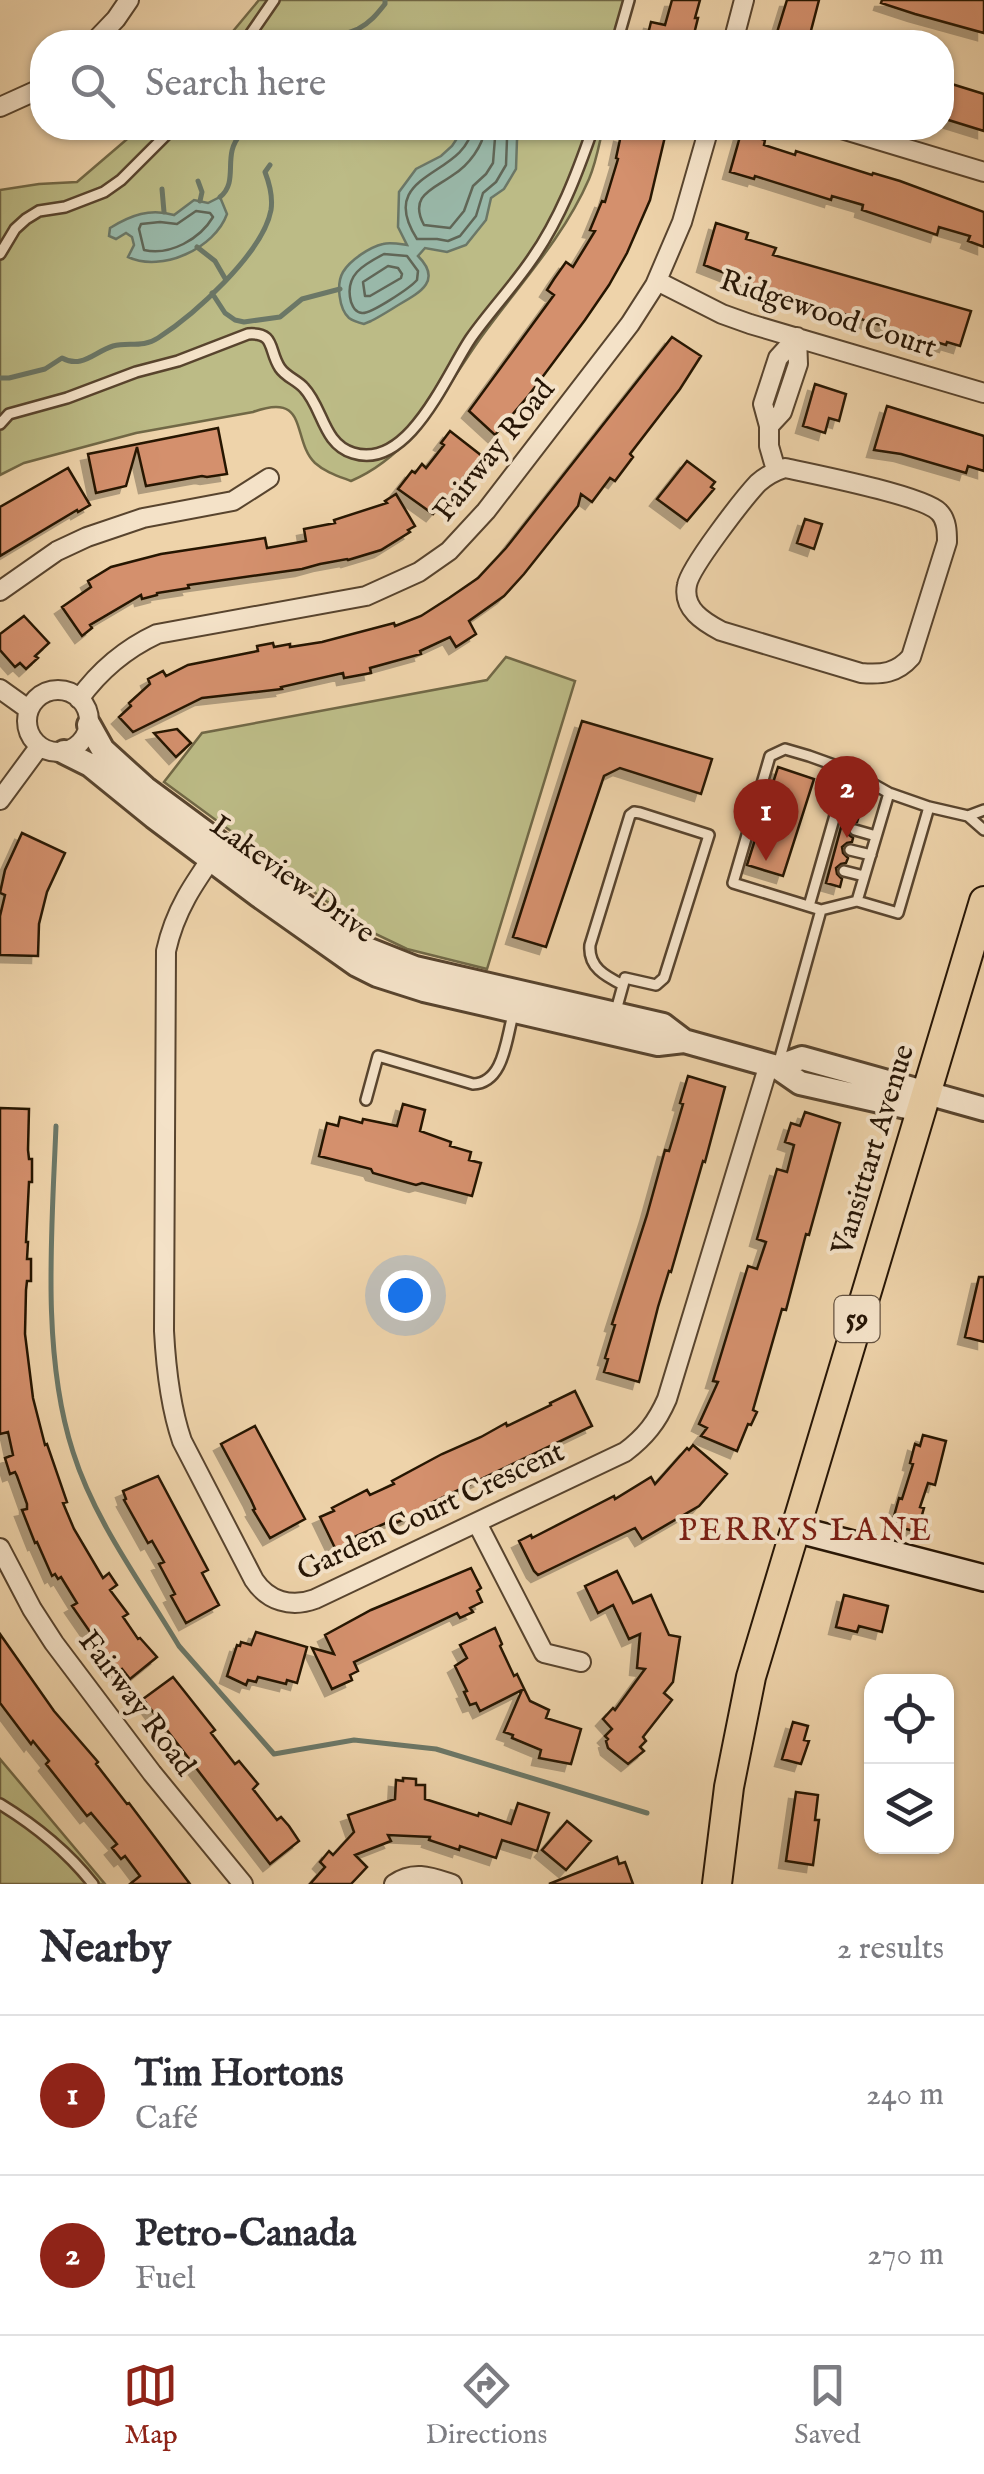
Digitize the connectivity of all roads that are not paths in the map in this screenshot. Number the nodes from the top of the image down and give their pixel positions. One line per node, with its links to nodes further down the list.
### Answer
1 (129, 0): 5 (street)
2 (274, 0): 6 (lane)
3 (628, 0): 7 (lane)
4 (744, 0): 8 (street)
5 (105, 30)
6 (253, 30)
7 (620, 30)
8 (736, 30)
9 (30, 94): 10 (street)
10 (0, 108)
11 (161, 140): 16 (lane)
12 (588, 140): 20 (lane)
13 (706, 140): 17 (street, Fairway Road)
14 (878, 140): 15 (street)
15 (984, 172)
16 (0, 254)
17 (657, 281): 18 (street, Ridgewood Court); 25 (street, Fairway Road)
18 (797, 337): 19 (street, Ridgewood Court); 21 (street)
19 (983, 390)
20 (3, 418)
21 (776, 470): 21 (street)
22 (269, 478): 23 (street)
23 (0, 591)
24 (0, 688): 26 (street)
25 (79, 699): 26 (street); 27 (street)
26 (28, 709): 28 (street)
27 (89, 725): 29 (street); 40 (street, Lakeview Drive)
28 (40, 746): 29 (street); 32 (street)
29 (64, 752): 40 (street, Lakeview Drive)
30 (848, 770): 31 (lane); 46 (lane); 46 (lane)
31 (889, 793): 33 (lane); 38 (lane)
32 (0, 800)
33 (929, 806): 35 (lane); 44 (lane)
34 (984, 810): 35 (lane)
35 (968, 816): 37 (lane)
36 (855, 830): 38 (lane)
37 (984, 830)
38 (876, 836): 41 (lane)
39 (850, 850): 41 (lane)
40 (216, 852): 49 (street, Lakeview Drive); 55 (street, Garden Court Crescent)
41 (870, 856): 43 (lane)
42 (844, 871): 43 (lane)
43 (864, 876): 44 (lane)
44 (857, 901): 47 (lane)
45 (984, 901): 53 (main road, Vansittart Avenue / 59)
46 (808, 906): 47 (lane)
47 (821, 910): 51 (lane)
48 (624, 984): 48 (lane); 50 (lane)
49 (516, 1002): 50 (street, Lakeview Drive); 52 (lane)
50 (613, 1024): 51 (street, Lakeview Drive)
51 (773, 1066): 53 (street, Lakeview Drive); 55 (street, Garden Court Crescent)
52 (366, 1100)
53 (923, 1100): 54 (street, Lakeview Drive); 56 (main road, Vansittart Avenue / 59)
54 (984, 1109)
55 (478, 1522): 59 (street)
56 (795, 1528): 58 (main road); 65 (main road, Vansittart Avenue / 59)
57 (0, 1548): 62 (street, Fairway Road)
58 (984, 1578)
59 (581, 1662)
60 (0, 1804): 61 (lane)
61 (93, 1884)
62 (243, 1884)
63 (394, 1884): 64 (street)
64 (452, 1884)
65 (717, 1884)

